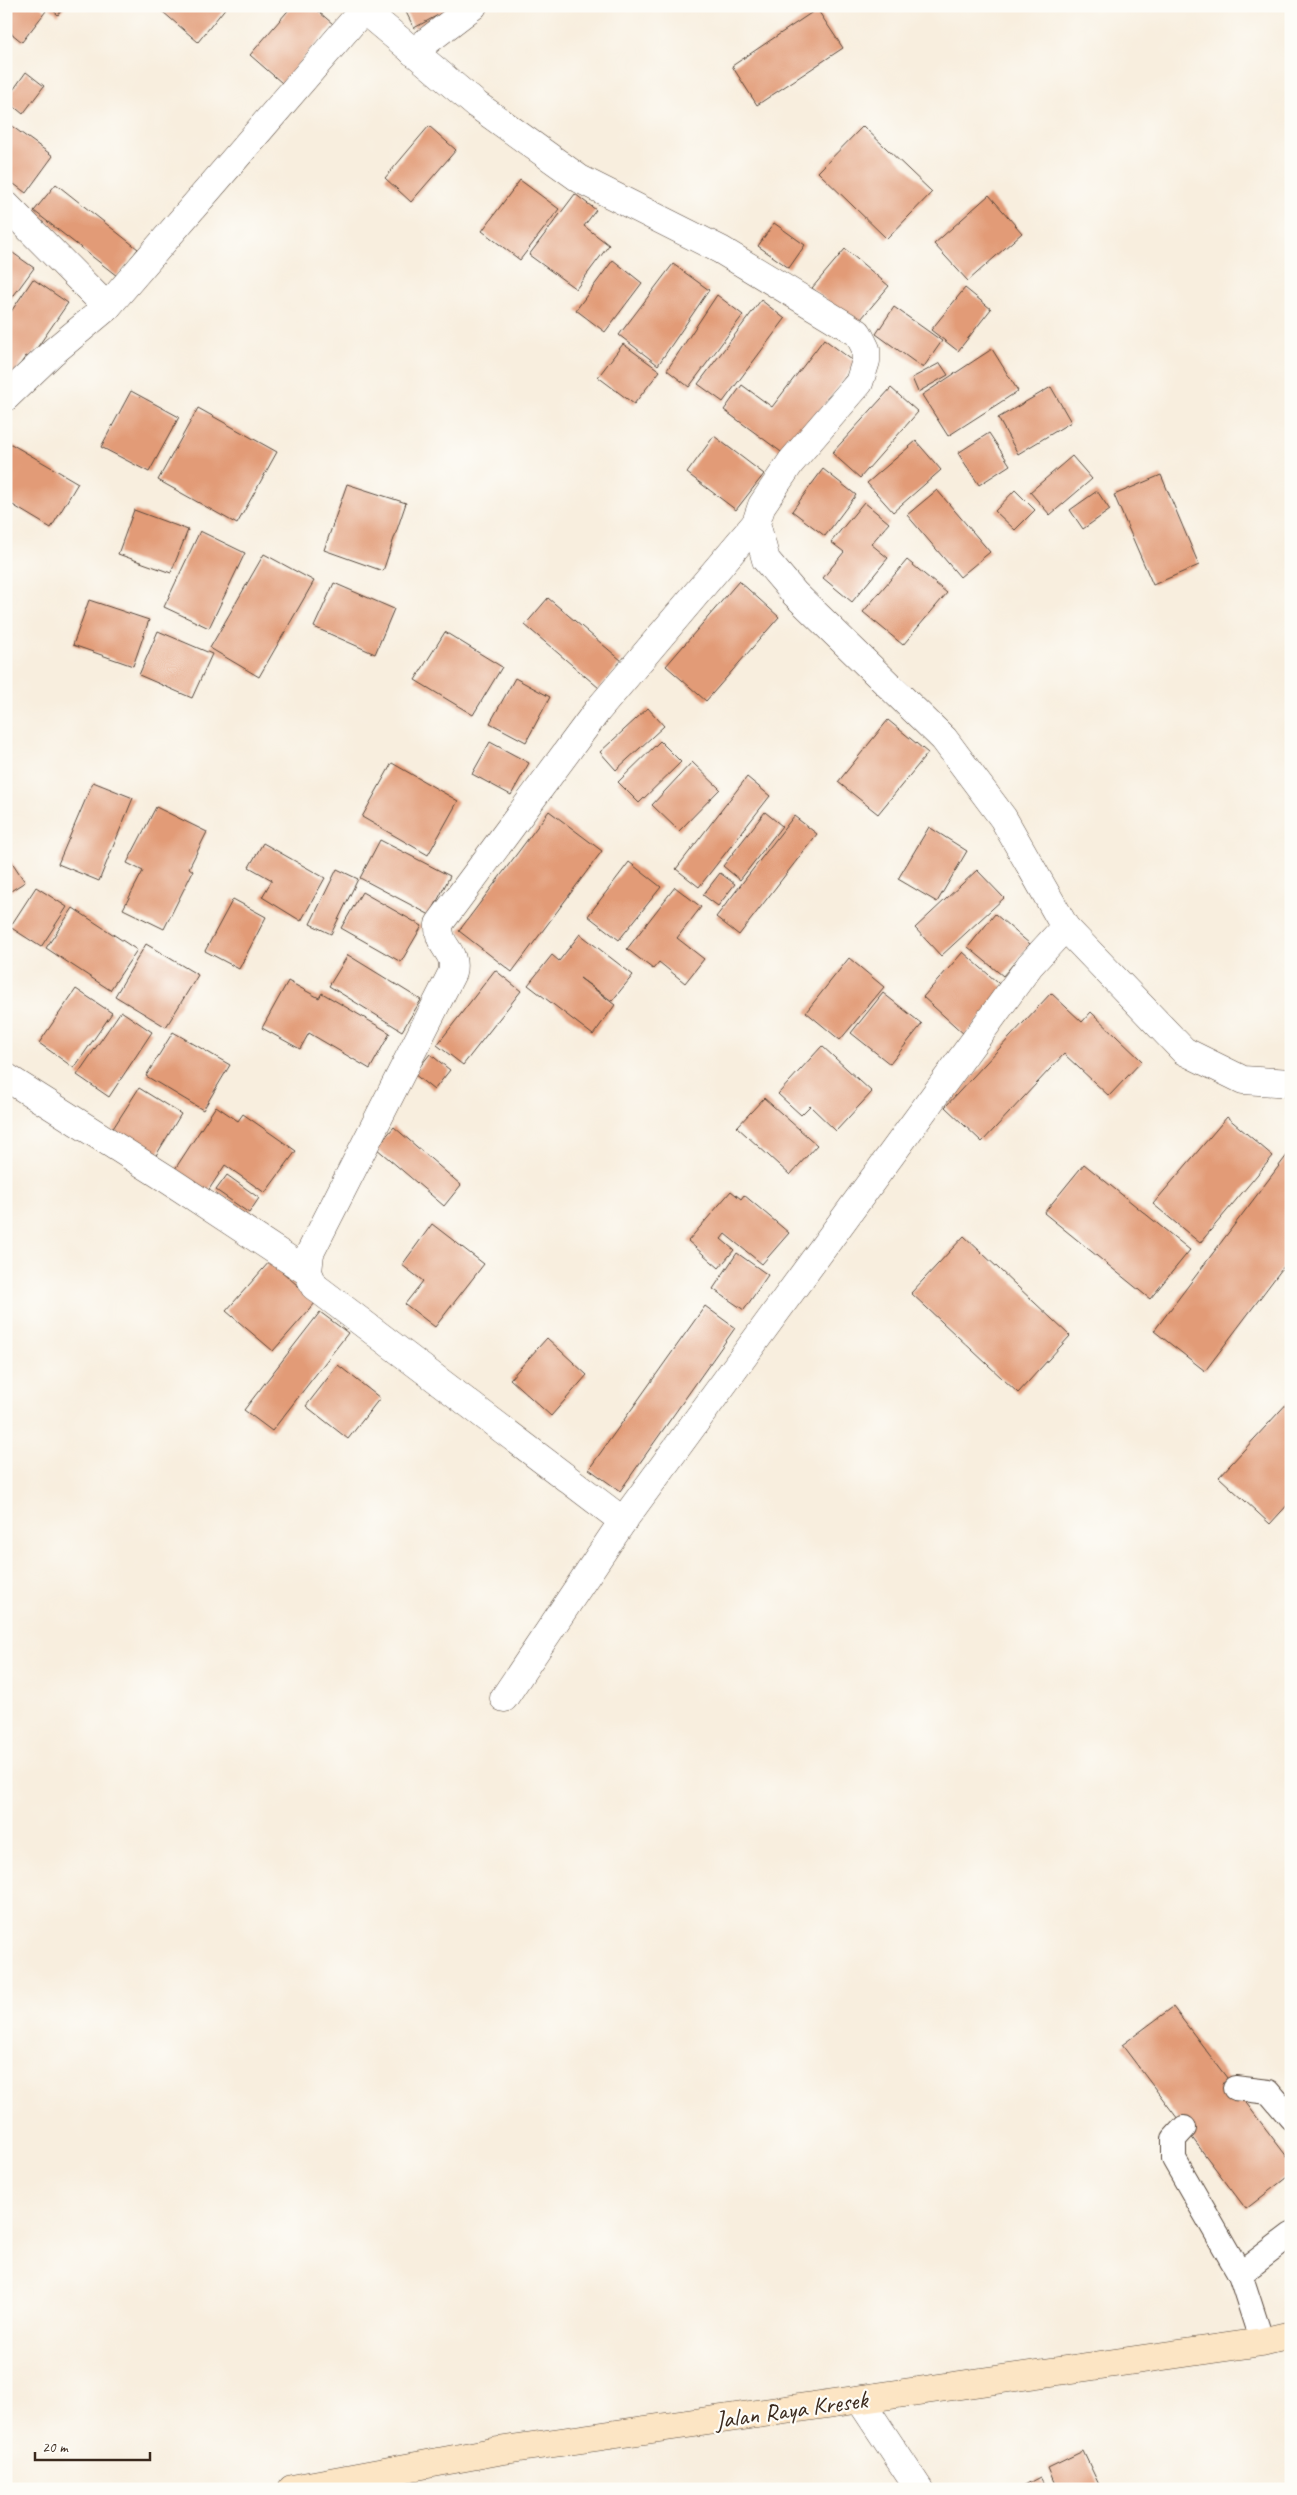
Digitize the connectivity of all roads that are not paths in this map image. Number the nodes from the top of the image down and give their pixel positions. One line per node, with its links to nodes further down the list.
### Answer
1 (473, 6): 3 (street)
2 (361, 8): 3 (street); 5 (street)
3 (413, 52): 7 (street)
4 (6, 205): 5 (street)
5 (107, 307): 6 (street)
6 (6, 397)
7 (756, 523): 8 (street); 11 (street)
8 (1065, 927): 10 (street); 12 (street)
9 (6, 1077): 11 (street)
10 (1291, 1083)
11 (308, 1272): 12 (street)
12 (623, 1521): 13 (street)
13 (504, 1698)
14 (1235, 2088): 15 (lane)
15 (1291, 2118)
16 (1184, 2128): 18 (lane)
17 (1291, 2235): 18 (lane)
18 (1240, 2274): 20 (lane)
19 (1291, 2335): 20 (main road, Jalan Raya Kresek)
20 (1262, 2342): 21 (main road, Jalan Raya Kresek)
21 (860, 2400): 22 (main road, Jalan Raya Kresek); 23 (street)
22 (292, 2489)
23 (919, 2489)

